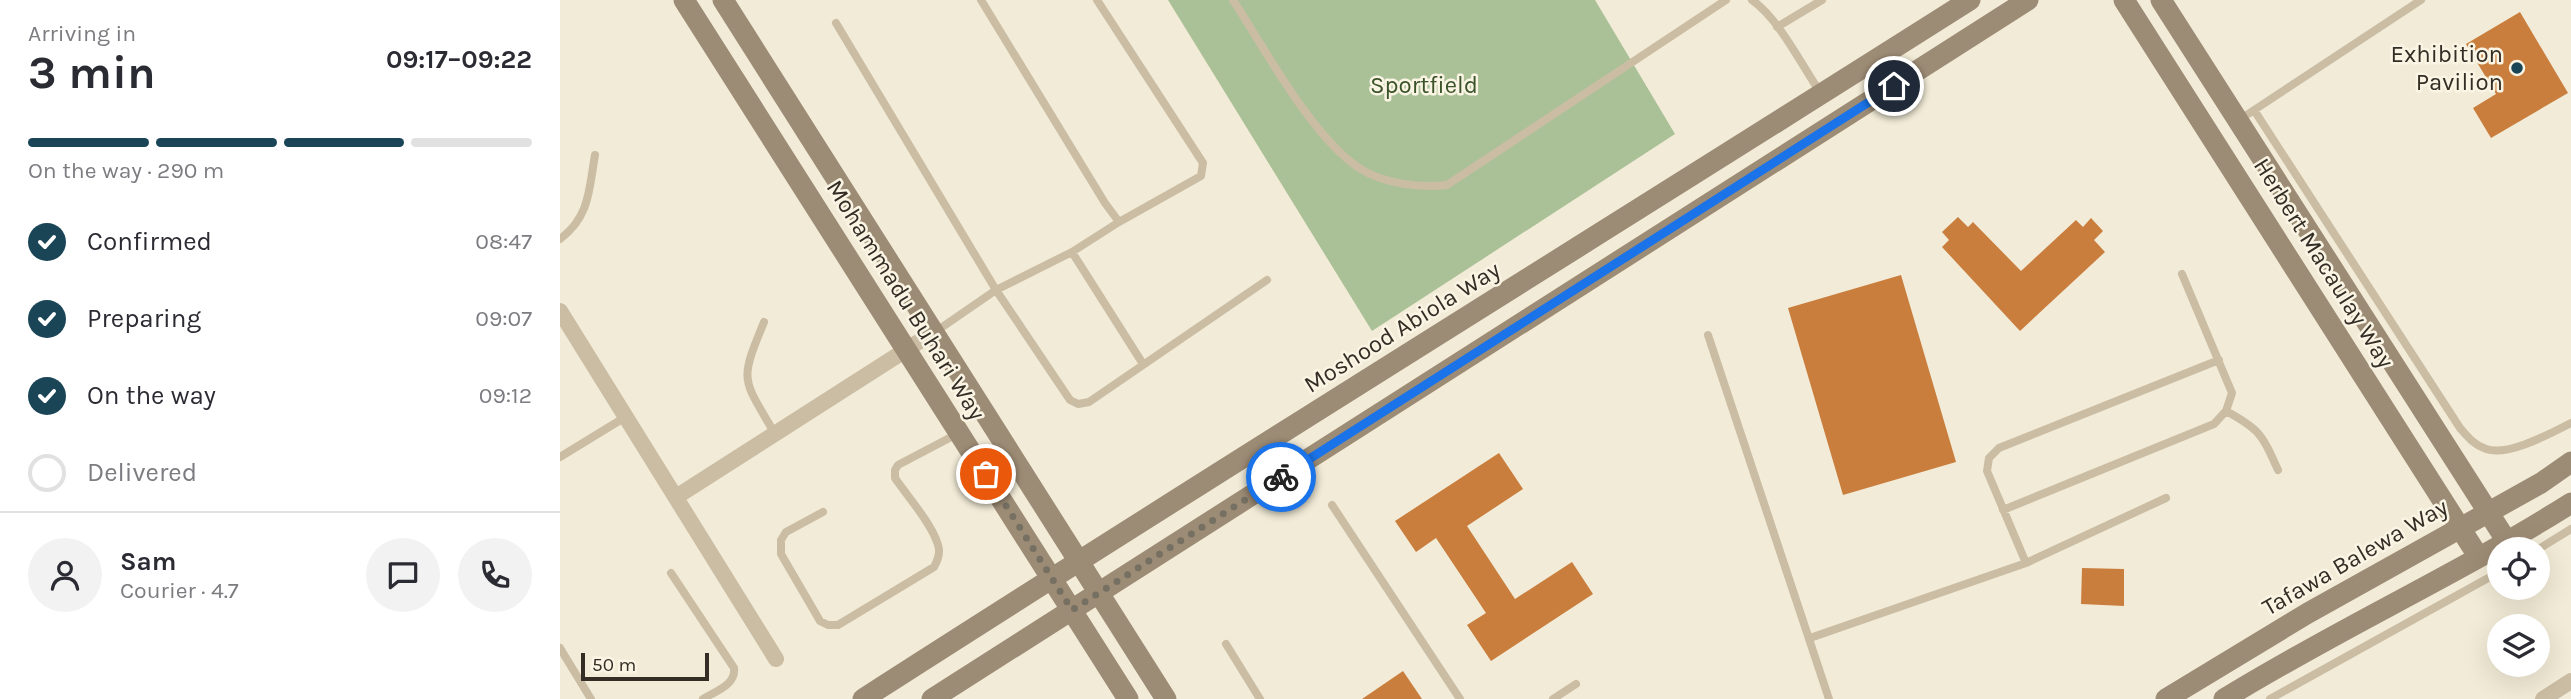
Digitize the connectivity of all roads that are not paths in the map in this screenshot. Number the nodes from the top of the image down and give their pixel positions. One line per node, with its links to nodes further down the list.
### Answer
1 (684, 0): 31 (main road, Mohammadu Buhari Way)
2 (723, 0): 29 (main road, Mohammadu Buhari Way)
3 (981, 0): 19 (lane)
4 (1097, 0): 19 (lane)
5 (1233, 0): 6 (lane)
6 (1726, 0)
7 (1752, 0): 15 (lane)
8 (1822, 0): 15 (lane)
9 (1970, 0): 16 (main road, Moshood Abiola Way)
10 (2028, 0): 23 (main road)
11 (2124, 0): 49 (main road, Herbert Macaulay Way)
12 (2161, 0): 17 (main road, Herbert Macaulay Way)
13 (2421, 0): 17 (lane)
14 (836, 23): 26 (lane)
15 (1777, 27): 16 (lane)
16 (1822, 94): 20 (main road, Moshood Abiola Way)
17 (2246, 115): 36 (lane); 47 (main road, Herbert Macaulay Way)
18 (595, 155): 21 (lane)
19 (1119, 222): 22 (lane)
20 (1607, 231): 23 (main road); 56 (main road, Moshood Abiola Way)
21 (560, 239)
22 (1072, 253): 26 (lane); 33 (lane)
23 (1624, 258): 61 (main road)
24 (2182, 274): 32 (lane)
25 (1267, 280): 33 (lane)
26 (996, 290): 29 (lane); 33 (lane)
27 (560, 311): 35 (street)
28 (764, 321): 38 (lane)
29 (934, 332): 31 (street); 56 (main road, Mohammadu Buhari Way)
30 (1708, 335): 63 (lane)
31 (907, 350): 37 (main road, Mohammadu Buhari Way); 38 (street)
32 (2219, 360): 34 (lane); 46 (lane)
33 (1143, 365)
34 (2226, 411): 41 (lane); 46 (lane)
35 (626, 416): 39 (lane); 42 (street)
36 (2571, 422)
37 (959, 432): 48 (lane); 59 (main road, Mohammadu Buhari Way)
38 (775, 433): 42 (street)
39 (560, 457)
40 (2571, 462): 47 (main road, Tafawa Balewa Way)
41 (2278, 470)
42 (677, 497): 66 (street)
43 (2166, 498): 57 (lane)
44 (2571, 503): 52 (main road)
45 (1332, 505): 76 (lane)
46 (2003, 510): 57 (lane)
47 (2490, 511): 49 (main road, Tafawa Balewa Way); 51 (main road, Herbert Macaulay Way)
48 (823, 512)
49 (2460, 527): 55 (main road, Herbert Macaulay Way); 79 (main road, Tafawa Balewa Way)
50 (2571, 529): 53 (lane)
51 (2504, 537)
52 (2511, 537)
53 (2550, 542)
54 (2487, 551): 55 (main road)
55 (2478, 556): 80 (main road)
56 (1078, 560): 59 (main road, Moshood Abiola Way); 61 (main road, Mohammadu Buhari Way)
57 (2026, 564): 63 (lane)
58 (671, 573): 70 (lane)
59 (1052, 578): 62 (main road, Mohammadu Buhari Way); 71 (main road, Moshood Abiola Way)
60 (2487, 579): 81 (lane)
61 (1099, 593): 62 (main road); 74 (main road, Mohammadu Buhari Way)
62 (1072, 610): 72 (main road); 73 (main road, Mohammadu Buhari Way)
63 (1810, 638): 78 (lane)
64 (1226, 644): 75 (lane)
65 (560, 648): 69 (lane)
66 (776, 659)
67 (2571, 681): 82 (street)
68 (1576, 684): 77 (lane)
69 (592, 699)
70 (703, 699)
71 (863, 699)
72 (932, 699)
73 (1128, 699)
74 (1166, 699)
75 (1260, 699)
76 (1460, 699)
77 (1553, 699)
78 (1829, 699)
79 (2166, 699)
80 (2224, 699)
81 (2270, 699)
82 (2543, 699)

